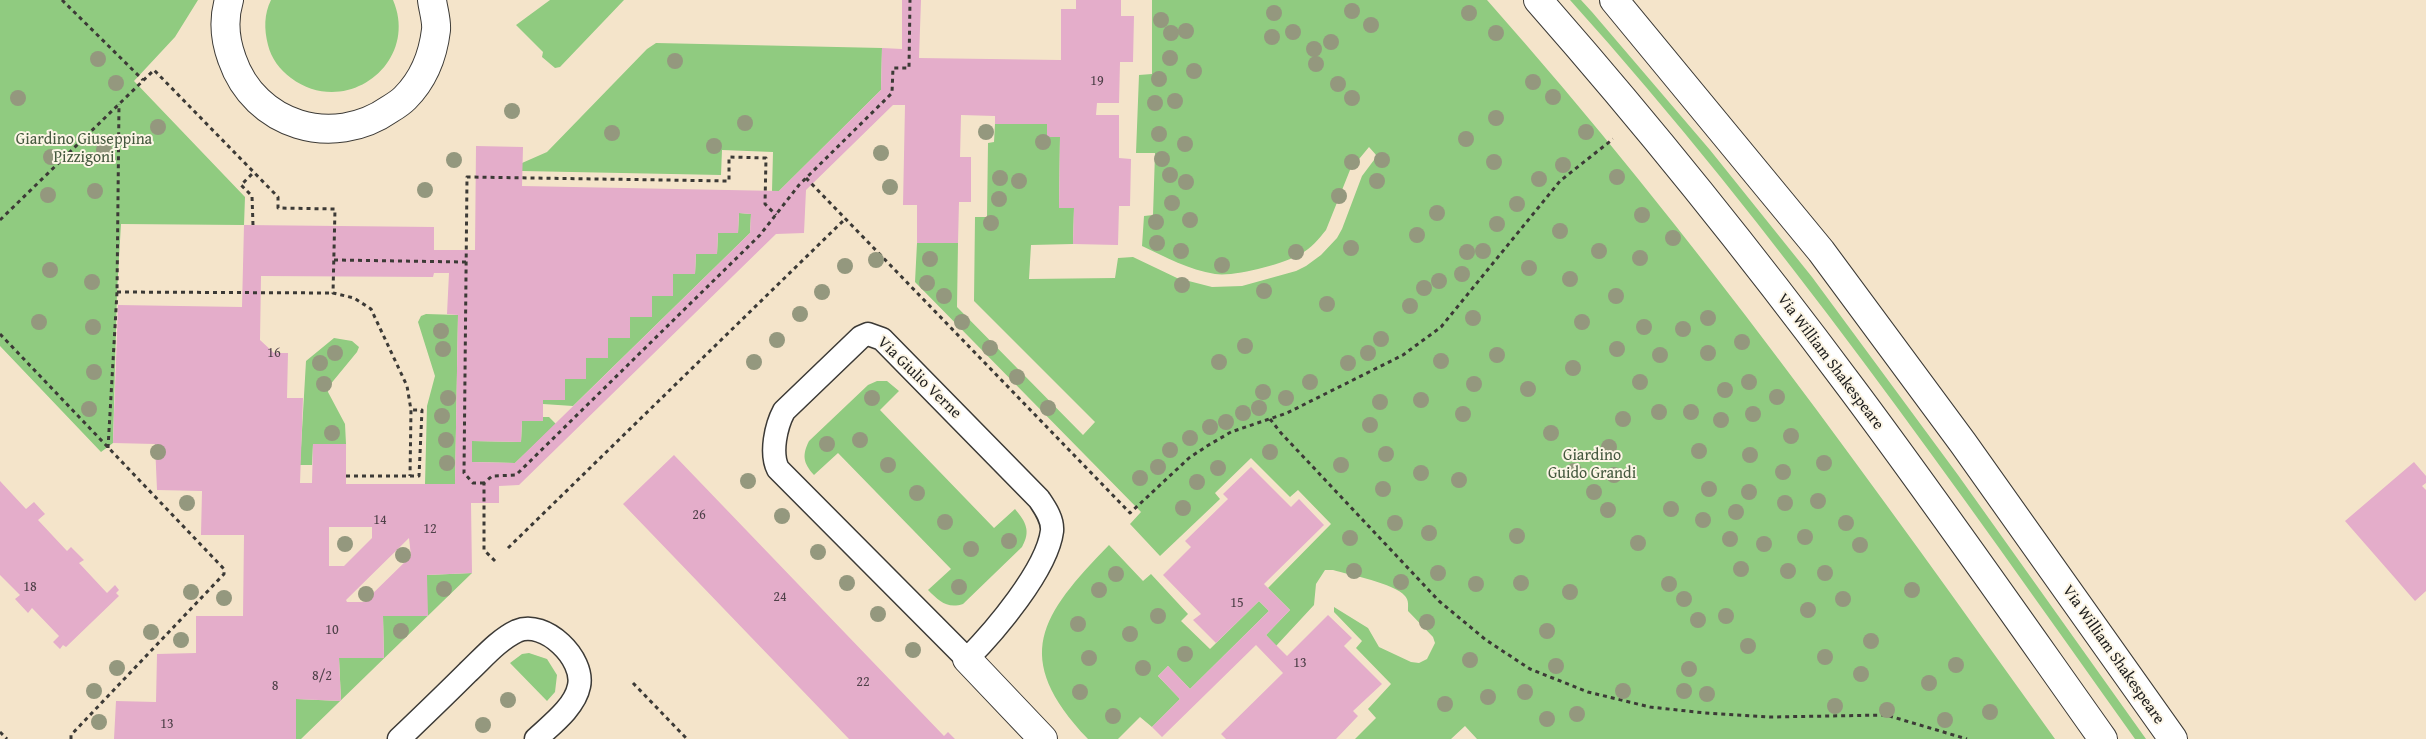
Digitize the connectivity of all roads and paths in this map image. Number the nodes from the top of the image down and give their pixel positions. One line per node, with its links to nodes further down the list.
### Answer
1 (62, 0): 7 (path)
2 (228, 0): 3 (main road)
3 (432, 0)
4 (910, 0): 11 (path)
5 (1538, 0): 39 (main road, Via William Shakespeare)
6 (1614, 0): 40 (main road, Via William Shakespeare)
7 (143, 80): 8 (path); 10 (path)
8 (119, 104): 14 (path); 18 (path)
9 (1618, 136): 22 (path)
10 (254, 172): 15 (path); 16 (path)
11 (806, 178): 12 (path); 13 (path)
12 (776, 215): 17 (path); 26 (path)
13 (845, 219): 22 (path); 27 (path)
14 (0, 220)
15 (252, 225)
16 (334, 260): 17 (path); 19 (path)
17 (466, 262): 26 (path)
18 (116, 292): 19 (path); 23 (path)
19 (333, 293): 21 (path)
20 (0, 334): 23 (path)
21 (411, 410): 25 (path); 25 (path)
22 (1270, 419): 38 (path)
23 (108, 448): 33 (path)
24 (346, 476): 25 (path)
25 (410, 476)
26 (484, 483): 28 (path)
27 (508, 548)
28 (494, 561)
29 (967, 659): 29 (lane, Via Giulio Verne); 37 (main road, Via Giulio Verne)
30 (633, 683): 36 (path)
31 (0, 732): 32 (path)
32 (7, 739)
33 (71, 739)
34 (399, 739): 35 (lane)
35 (536, 739)
36 (687, 739)
37 (1043, 739)
38 (1967, 739)
39 (2103, 739)
40 (2173, 739)

